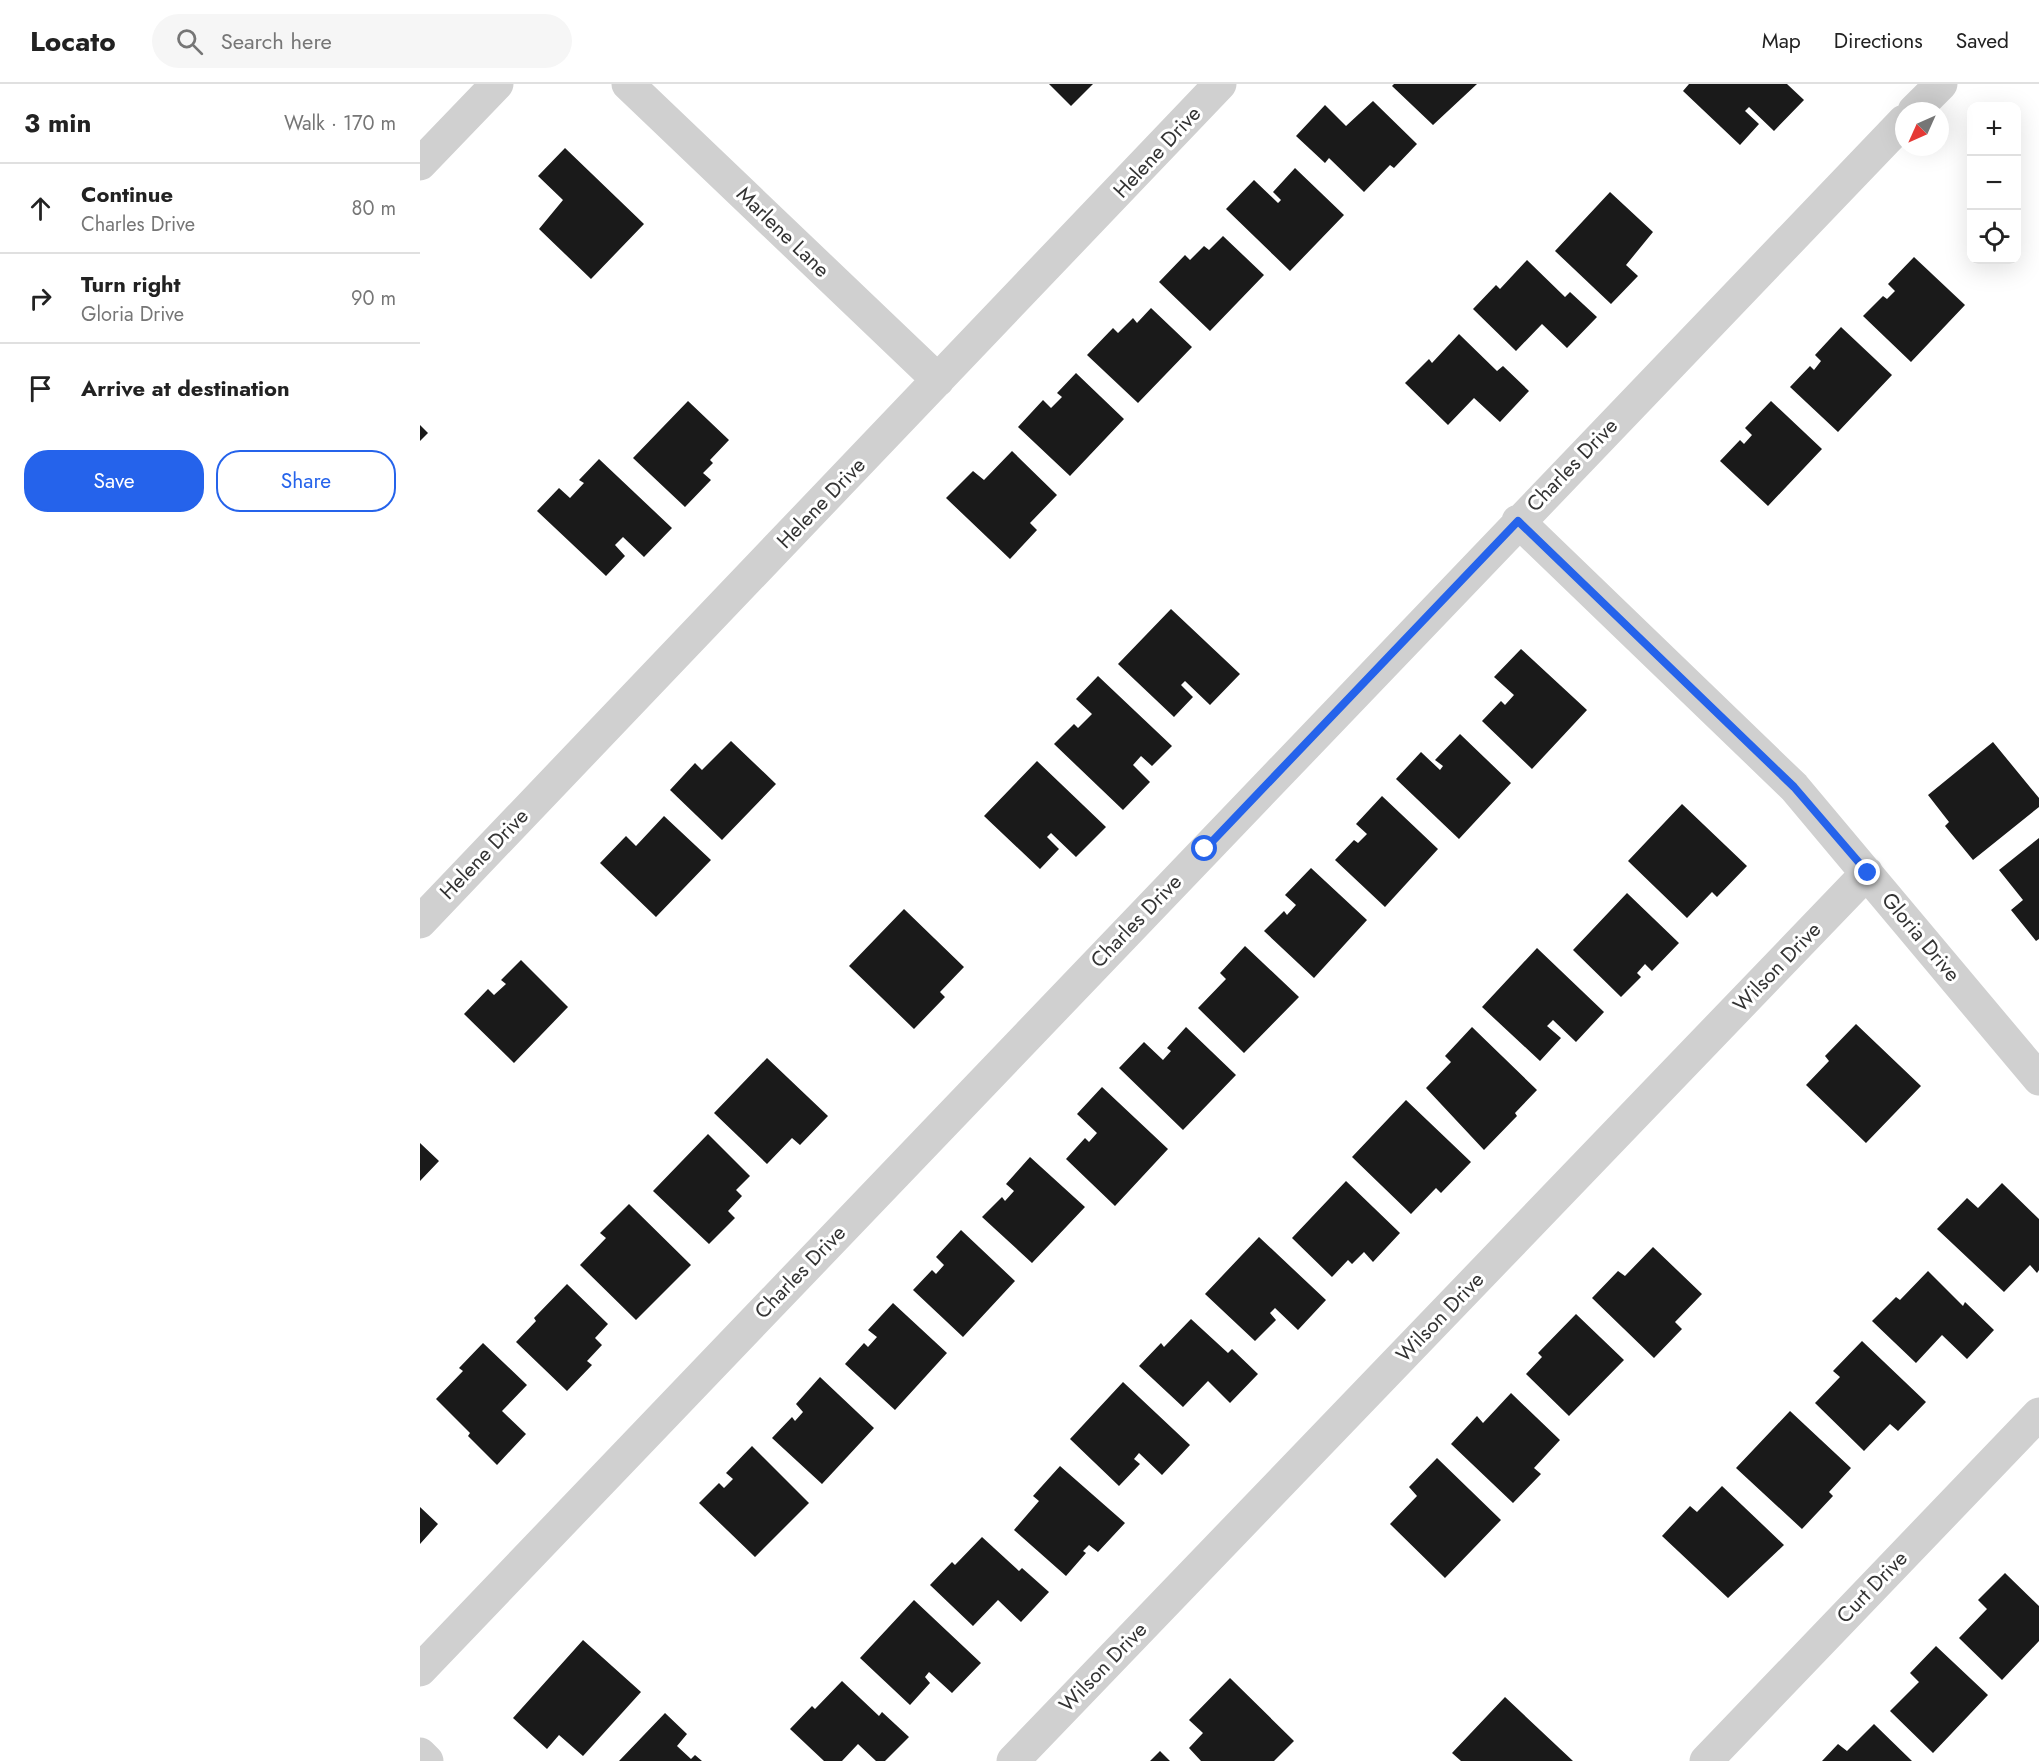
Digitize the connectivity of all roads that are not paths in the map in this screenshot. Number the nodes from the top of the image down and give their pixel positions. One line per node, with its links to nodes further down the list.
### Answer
1 (497, 84): 7 (street)
2 (628, 84): 8 (street, Marlene Lane)
3 (1220, 84): 8 (street, Helene Drive)
4 (1941, 84): 5 (street)
5 (1923, 102)
6 (1895, 130): 9 (street, Charles Drive)
7 (420, 164)
8 (938, 380): 11 (street, Helene Drive)
9 (1518, 521): 10 (street, Gloria Drive); 14 (street, Charles Drive)
10 (1868, 873): 12 (street, Gloria Drive); 17 (street, Wilson Drive)
11 (420, 921)
12 (2039, 1079)
13 (2039, 1414): 18 (street, Curt Drive)
14 (420, 1670)
15 (420, 1754): 16 (street)
16 (427, 1761)
17 (1013, 1761)
18 (1706, 1761)

